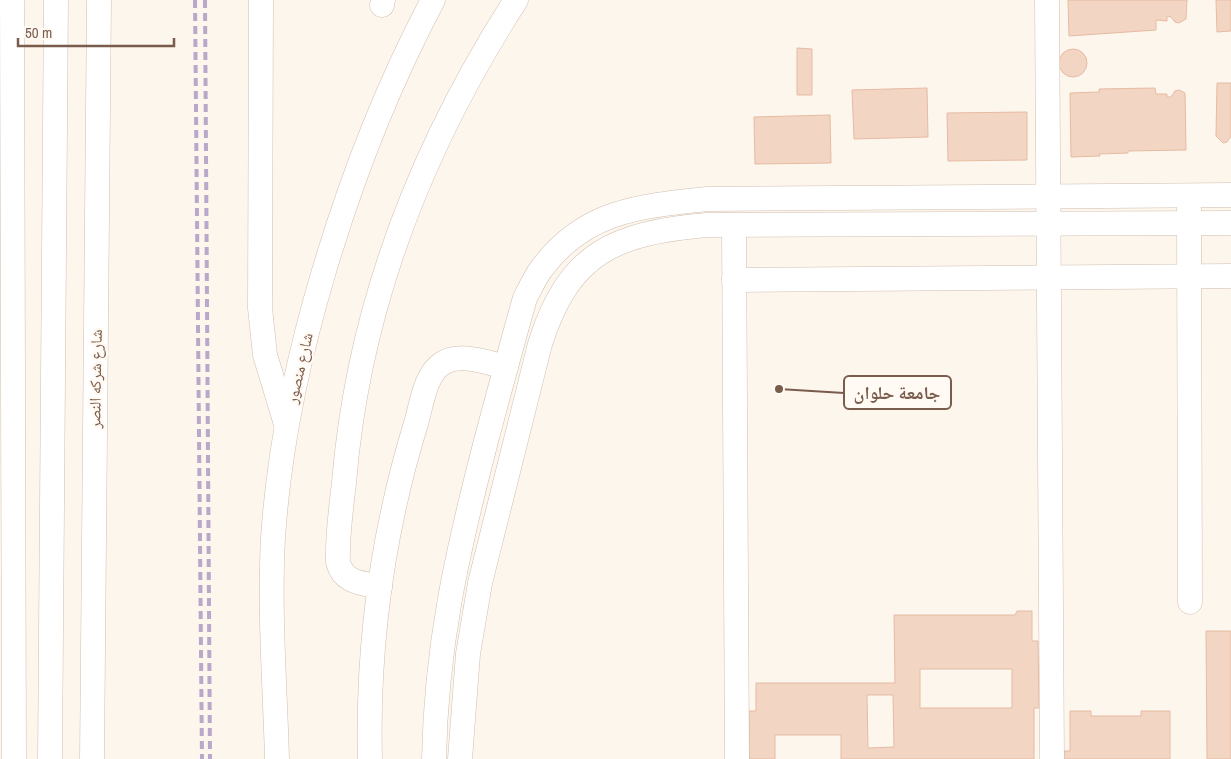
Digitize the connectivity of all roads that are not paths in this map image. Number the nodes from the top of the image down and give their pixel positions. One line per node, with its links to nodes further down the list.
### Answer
1 (12, 0): 23 (street)
2 (56, 0): 25 (street)
3 (99, 0): 26 (street, شارع شركه النصر)
4 (261, 0): 20 (street)
5 (433, 0): 20 (street, شارع منصور)
6 (516, 0): 21 (street)
7 (1047, 0): 10 (street)
8 (1190, 195): 9 (street); 10 (street); 12 (street)
9 (1231, 195)
10 (1048, 198): 13 (street); 19 (street)
11 (1231, 223): 12 (street)
12 (1190, 224): 13 (street); 15 (street)
13 (1048, 225): 14 (street); 17 (street)
14 (734, 226): 18 (street); 30 (street)
15 (1189, 276): 16 (street); 17 (street); 22 (street)
16 (1231, 276)
17 (1049, 277): 18 (street); 32 (street)
18 (734, 280): 31 (street)
19 (506, 367): 21 (street); 29 (street)
20 (286, 425): 27 (street, شارع منصور)
21 (380, 586): 28 (street)
22 (1190, 602)
23 (7, 694): 24 (street)
24 (14, 759)
25 (50, 759)
26 (92, 759)
27 (277, 759)
28 (370, 759)
29 (434, 759)
30 (460, 759)
31 (737, 759)
32 (1052, 759)

